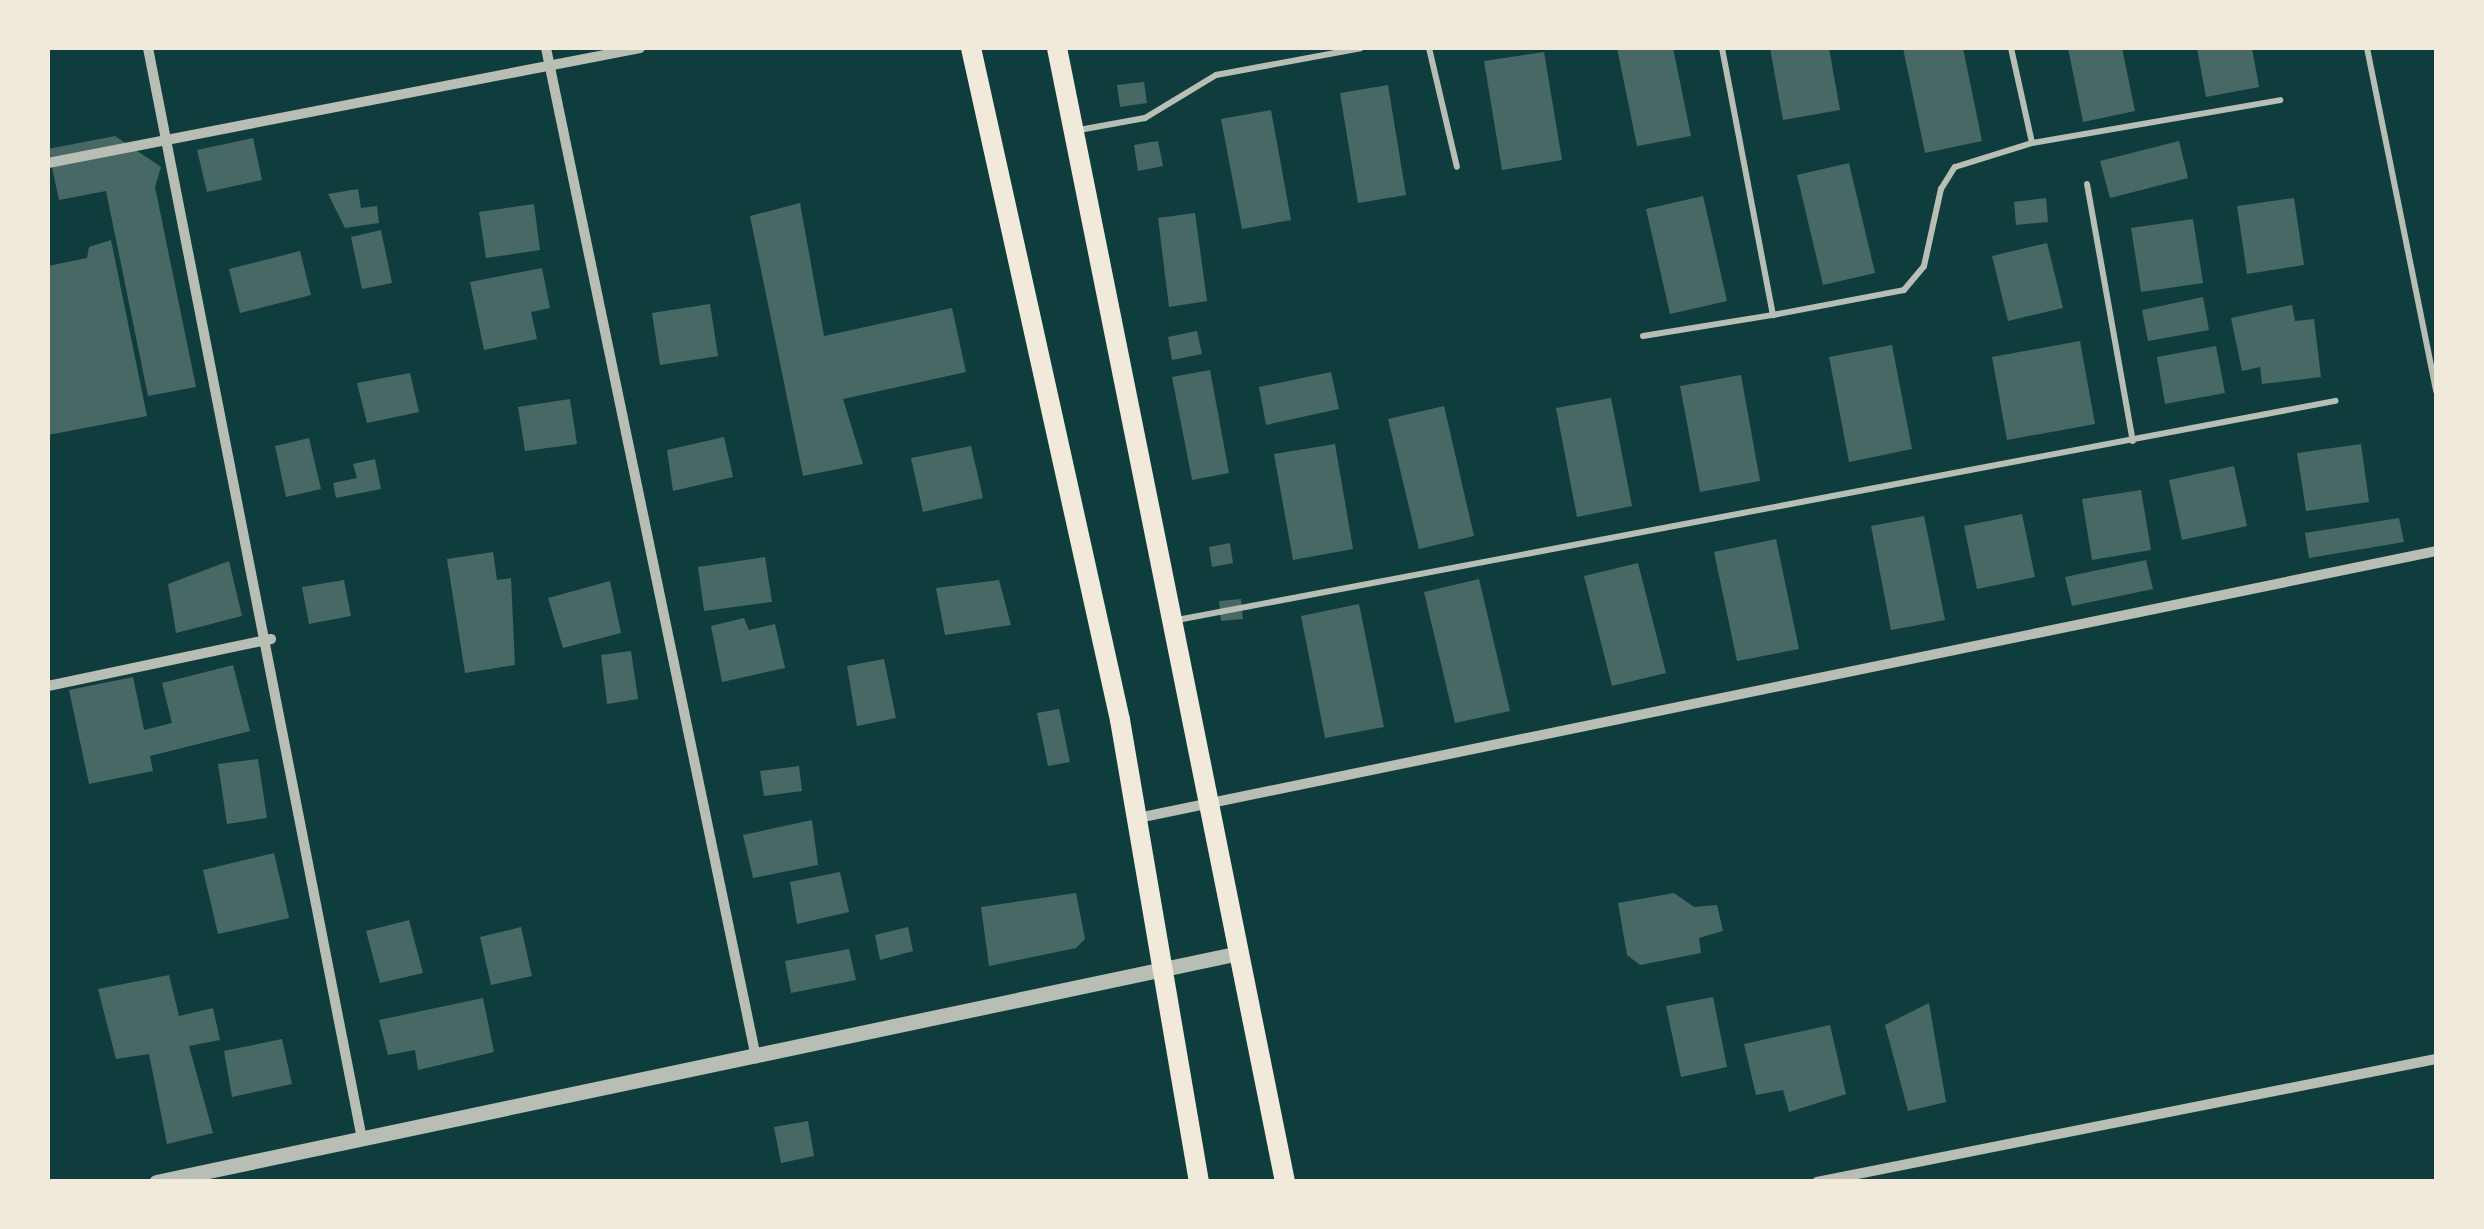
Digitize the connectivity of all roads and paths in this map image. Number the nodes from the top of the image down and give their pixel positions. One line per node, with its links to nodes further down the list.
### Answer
1 (148, 48): 14 (street)
2 (546, 48): 11 (street)
3 (640, 48): 11 (street)
4 (971, 48): 29 (highway)
5 (1057, 48): 13 (highway)
6 (1361, 48): 13 (lane)
7 (1429, 48): 17 (lane)
8 (1722, 48): 19 (lane)
9 (2011, 48): 15 (lane)
10 (2368, 48): 21 (lane)
11 (550, 65): 14 (street); 32 (street)
12 (2280, 100): 15 (lane)
13 (1075, 131): 25 (highway)
14 (166, 140): 16 (street); 26 (street)
15 (2032, 143): 19 (lane)
16 (48, 162)
17 (1457, 166)
18 (2087, 184): 23 (lane)
19 (1773, 315): 20 (lane)
20 (1643, 336)
21 (2436, 390)
22 (2335, 401): 23 (lane)
23 (2133, 441): 25 (lane)
24 (2436, 552): 28 (street)
25 (1170, 621): 28 (highway)
26 (271, 640): 27 (street); 34 (street)
27 (48, 686)
28 (1208, 806): 29 (street); 30 (highway)
29 (1138, 818): 31 (highway)
30 (1240, 953): 31 (street); 37 (highway)
31 (1158, 967): 32 (street); 36 (highway)
32 (756, 1058): 34 (street)
33 (2436, 1060): 38 (street)
34 (362, 1139): 35 (street)
35 (156, 1182)
36 (1199, 1182)
37 (1285, 1182)
38 (1817, 1182)

